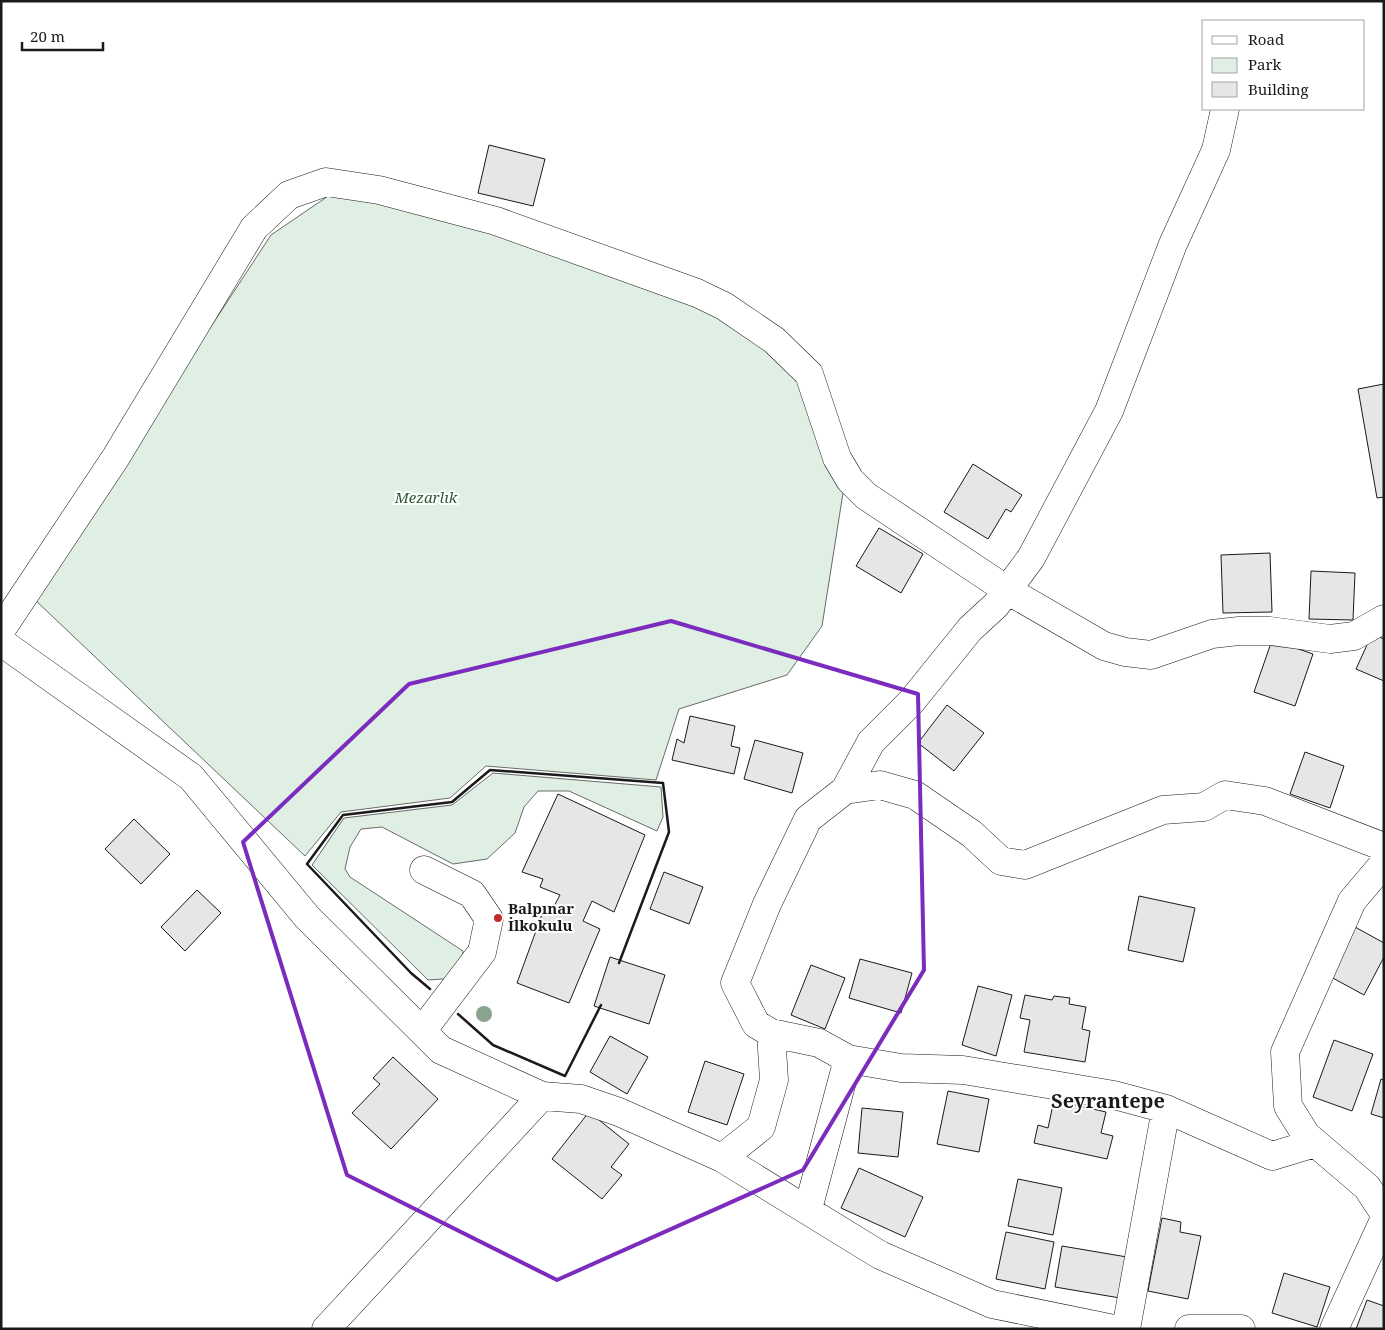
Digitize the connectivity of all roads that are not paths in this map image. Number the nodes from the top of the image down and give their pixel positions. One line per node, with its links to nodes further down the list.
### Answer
1 (1225, 110): 2 (street)
2 (1007, 590): 3 (street); 4 (street); 6 (street)
3 (1384, 619)
4 (1, 630)
5 (1, 642): 10 (street)
6 (845, 790): 7 (street); 11 (street)
7 (1384, 847)
8 (1384, 863): 15 (street)
9 (424, 870): 10 (street)
10 (422, 1031): 13 (street)
11 (771, 1033): 12 (street); 16 (street)
12 (848, 1059): 14 (street); 17 (street)
13 (542, 1096): 16 (street); 20 (street)
14 (1166, 1109): 15 (street); 22 (street)
15 (1316, 1143): 18 (street)
16 (722, 1158): 17 (street)
17 (808, 1209): 21 (street)
18 (1384, 1213)
19 (1384, 1220): 25 (street)
20 (326, 1329)
21 (1114, 1329)
22 (1126, 1329)
23 (1189, 1329): 24 (street)
24 (1242, 1329)
25 (1334, 1329)

